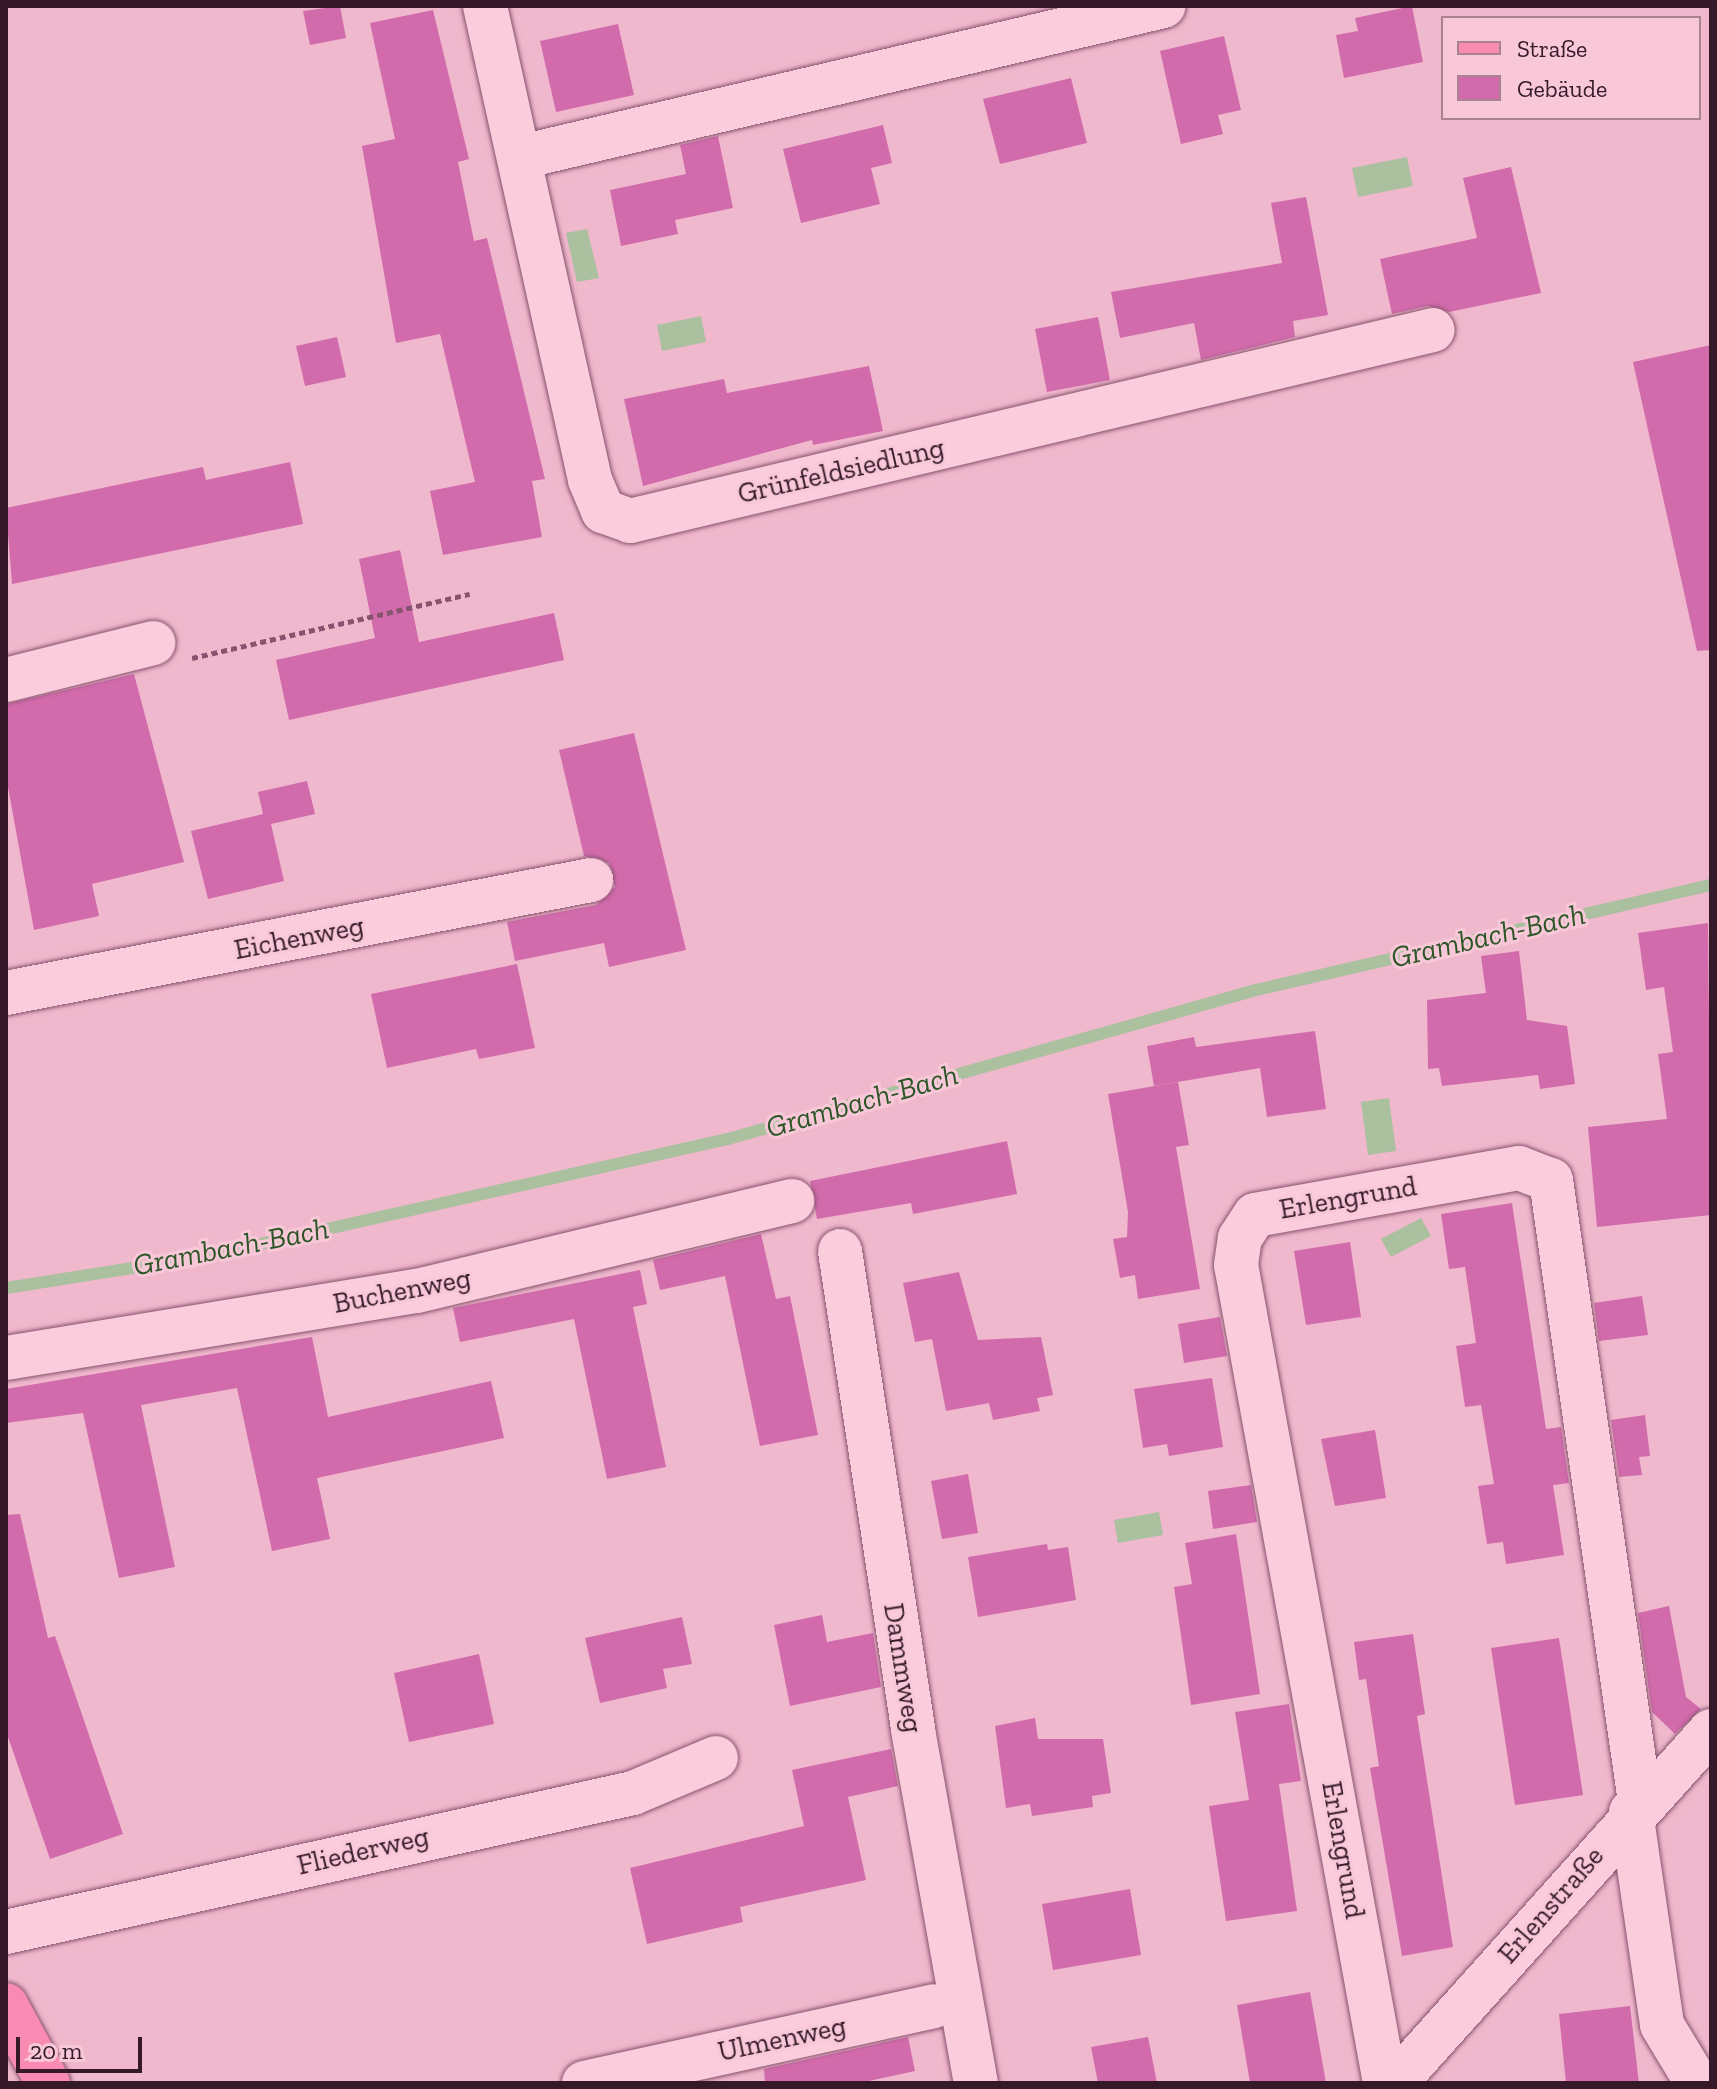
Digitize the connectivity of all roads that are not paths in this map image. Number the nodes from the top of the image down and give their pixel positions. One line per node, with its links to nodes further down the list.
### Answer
1 (485, 6): 3 (street, Grünfeldsiedlung)
2 (1164, 6): 3 (street)
3 (521, 157): 4 (street, Grünfeldsiedlung)
4 (1433, 330)
5 (167, 652): 6 (street)
6 (6, 680)
7 (591, 880): 8 (street, Eichenweg)
8 (6, 993)
9 (792, 1201): 11 (street, Buchenweg)
10 (840, 1251): 20 (street, Dammweg)
11 (6, 1358)
12 (1711, 1731): 14 (street, Erlenstraße)
13 (716, 1758): 15 (street, Fliederweg)
14 (1636, 1807): 21 (street, Erlengrund); 22 (street, Erlenstraße); 23 (street)
15 (6, 1932)
16 (6, 2005): 18 (main road)
17 (934, 2006): 19 (street, Ulmenweg)
18 (48, 2083)
19 (584, 2083)
20 (976, 2083)
21 (1385, 2083)
22 (1395, 2083)
23 (1697, 2083)

